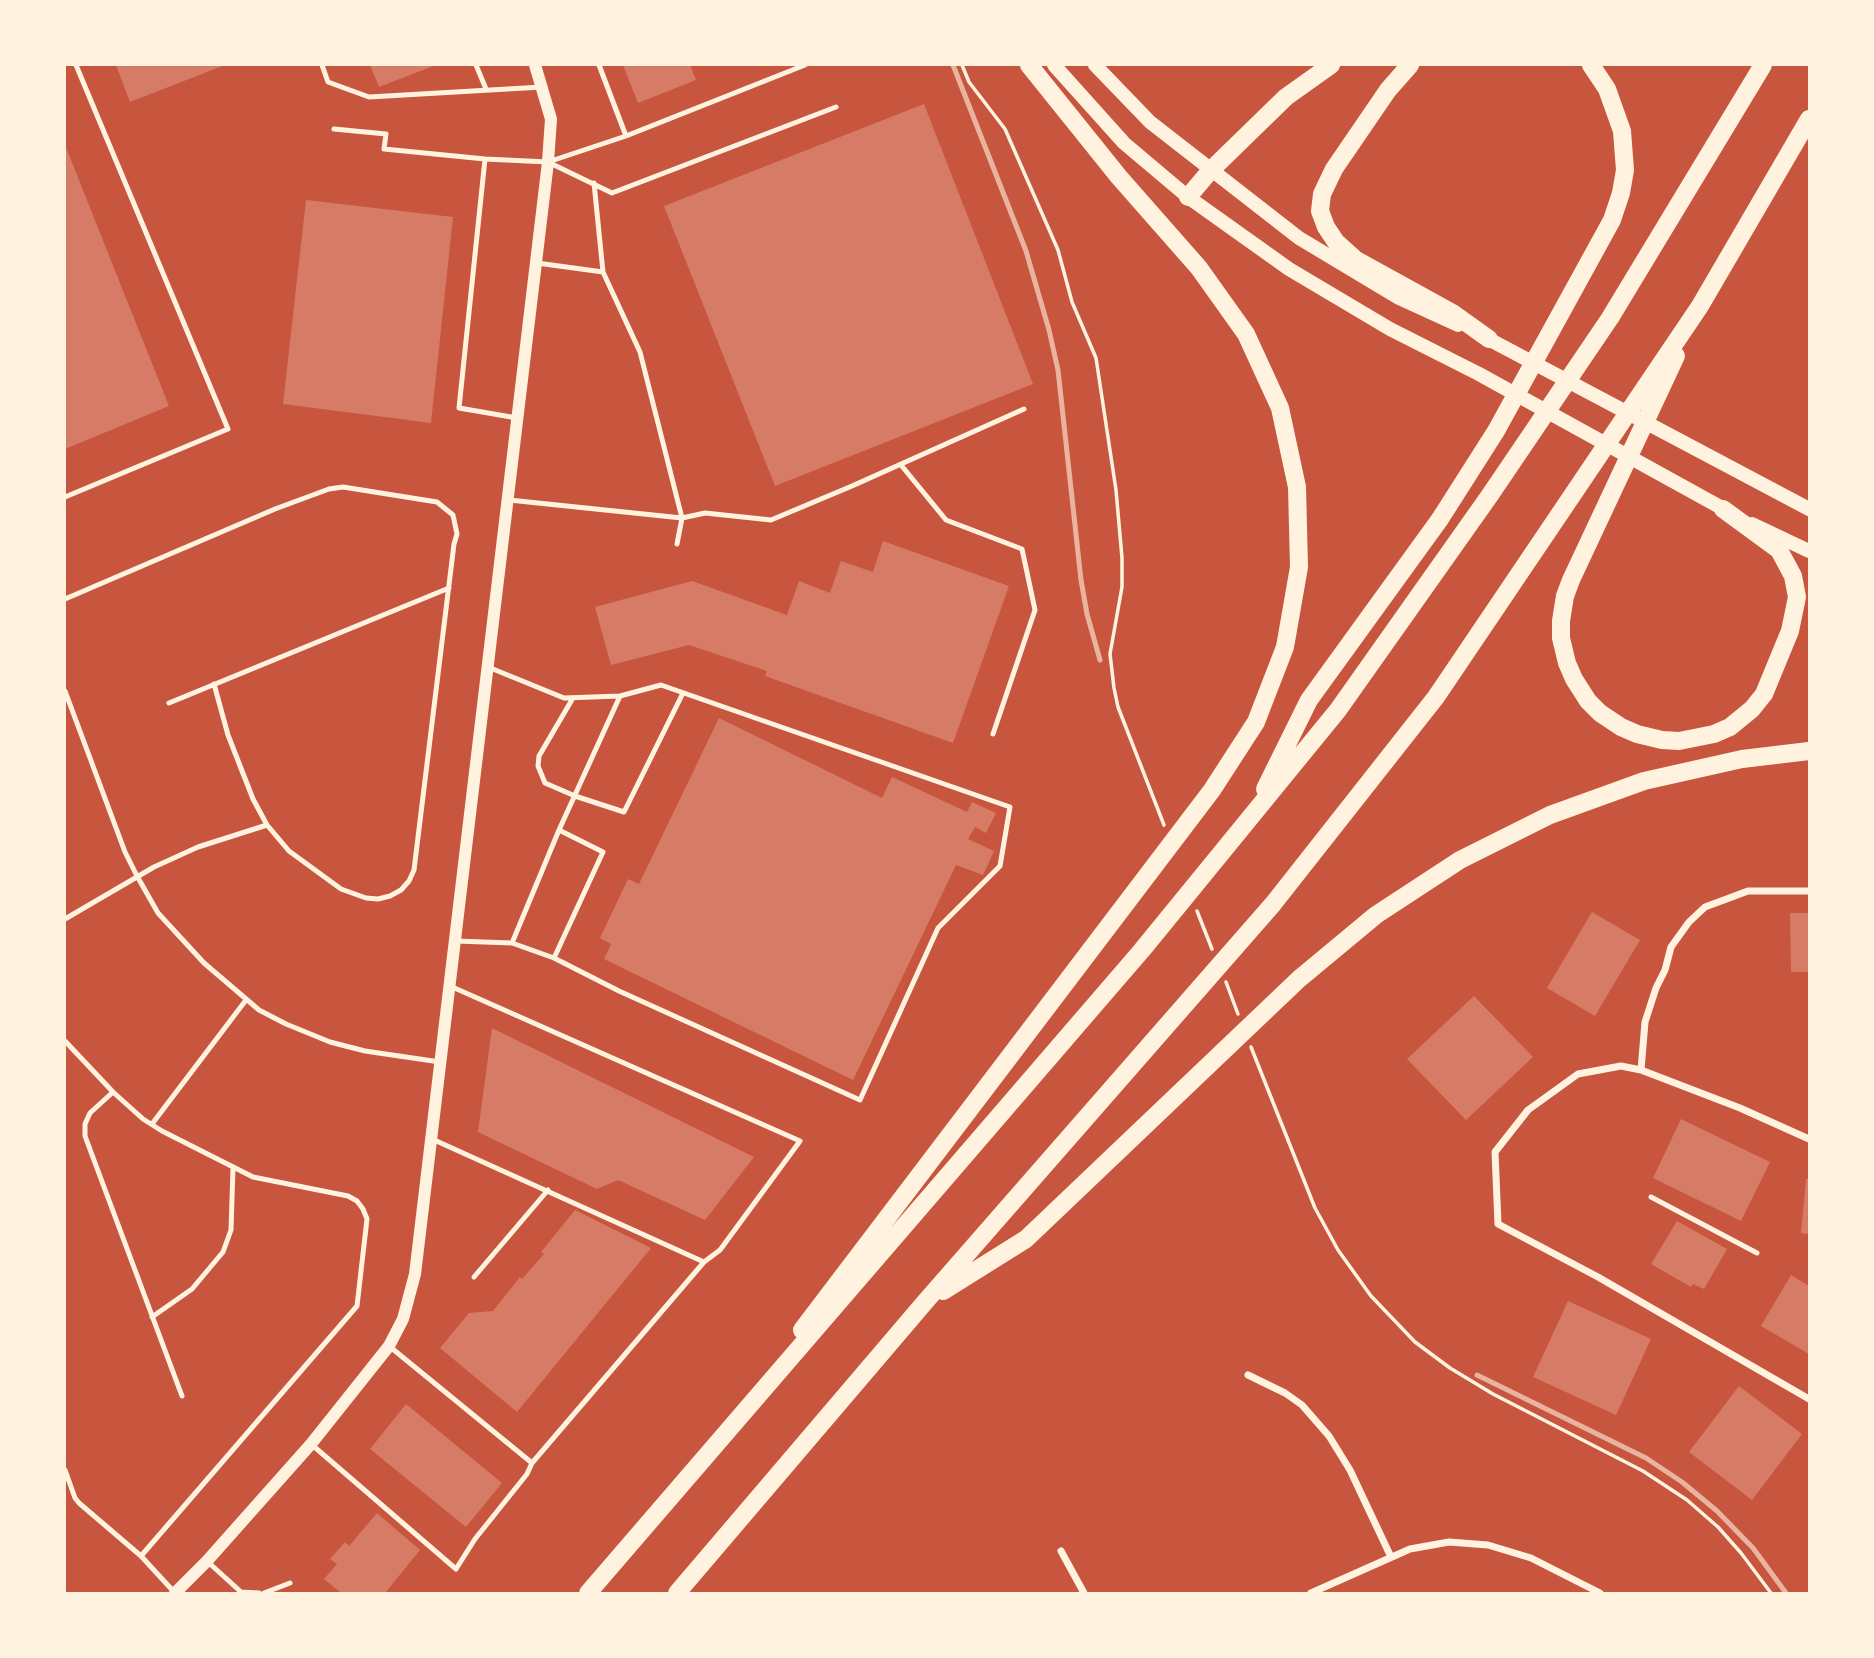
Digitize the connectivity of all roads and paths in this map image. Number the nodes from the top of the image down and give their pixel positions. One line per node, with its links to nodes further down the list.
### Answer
1 (76, 65): 33 (lane)
2 (322, 65): 16 (lane)
3 (476, 65): 16 (lane)
4 (535, 65): 15 (street)
5 (599, 65): 20 (lane)
6 (802, 65): 20 (lane)
7 (962, 65): 54 (path)
8 (1029, 65): 91 (highway)
9 (1054, 65): 25 (main road)
10 (1095, 65): 23 (main road)
11 (1331, 65): 23 (highway)
12 (1410, 65): 29 (highway)
13 (1591, 65): 52 (highway)
14 (1763, 65): 52 (highway)
15 (544, 87): 16 (lane); 22 (street)
16 (486, 89)
17 (836, 107): 24 (lane)
18 (1809, 119): 28 (highway)
19 (334, 129): 21 (lane)
20 (625, 136): 22 (lane)
21 (485, 159): 22 (lane); 31 (lane)
22 (548, 162): 24 (lane); 26 (street)
23 (1210, 171): 25 (highway); 29 (main road)
24 (594, 183): 27 (lane)
25 (1188, 197): 35 (main road)
26 (536, 263): 27 (lane); 31 (street)
27 (603, 272): 37 (lane)
28 (1700, 306): 35 (highway); 82 (highway)
29 (1489, 339): 36 (main road)
30 (1024, 410): 32 (lane)
31 (517, 418): 34 (street)
32 (901, 465): 37 (lane); 49 (lane)
33 (65, 497)
34 (509, 499): 37 (lane); 42 (street)
35 (1723, 509): 39 (main road)
36 (1809, 509)
37 (682, 519): 38 (lane)
38 (677, 544)
39 (1809, 551)
40 (449, 588): 41 (lane); 43 (lane); 53 (lane)
41 (65, 599)
42 (488, 667): 47 (lane); 60 (street)
43 (214, 684): 48 (lane); 53 (lane)
44 (65, 691): 56 (lane)
45 (683, 693): 46 (lane); 51 (lane); 63 (lane)
46 (620, 696): 47 (lane); 51 (lane)
47 (573, 698): 51 (lane)
48 (169, 703)
49 (993, 734)
50 (1809, 751): 82 (highway)
51 (575, 796): 55 (lane)
52 (1250, 820): 91 (highway)
53 (267, 825): 56 (lane)
54 (1163, 825)
55 (559, 830): 61 (lane); 63 (lane)
56 (137, 876): 59 (lane); 66 (lane)
57 (1809, 891): 71 (street)
58 (1194, 903): 62 (path)
59 (65, 919)
60 (456, 941): 61 (lane); 65 (street)
61 (512, 943): 63 (lane)
62 (1215, 955)
63 (554, 958)
64 (1225, 981): 67 (path)
65 (450, 986): 70 (street); 80 (lane)
66 (246, 1000): 70 (lane); 73 (lane)
67 (1240, 1020)
68 (65, 1041): 72 (lane)
69 (1251, 1046): 104 (path)
70 (440, 1062): 74 (street)
71 (1641, 1070): 75 (street); 87 (street)
72 (113, 1092): 73 (lane); 83 (lane)
73 (152, 1124): 76 (lane)
74 (431, 1138): 77 (lane); 84 (street)
75 (1809, 1139)
76 (233, 1168): 83 (lane); 93 (lane)
77 (548, 1190): 80 (lane); 81 (lane)
78 (1651, 1197): 79 (lane)
79 (1757, 1253)
80 (704, 1262): 89 (lane)
81 (474, 1277)
82 (925, 1302): 100 (highway)
83 (152, 1317): 86 (lane)
84 (389, 1346): 88 (street); 89 (lane)
85 (1248, 1375): 94 (street)
86 (182, 1396)
87 (1809, 1399)
88 (311, 1444): 89 (lane); 95 (street)
89 (532, 1462)
90 (65, 1470): 93 (lane)
91 (690, 1477): 99 (highway)
92 (1061, 1550): 101 (street)
93 (141, 1556): 97 (lane)
94 (1391, 1556): 102 (street); 103 (street)
95 (207, 1561): 97 (street); 98 (lane)
96 (289, 1583): 98 (lane)
97 (175, 1593)
98 (262, 1593)
99 (589, 1593)
100 (677, 1593)
101 (1084, 1593)
102 (1311, 1593)
103 (1600, 1593)
104 (1770, 1593)

